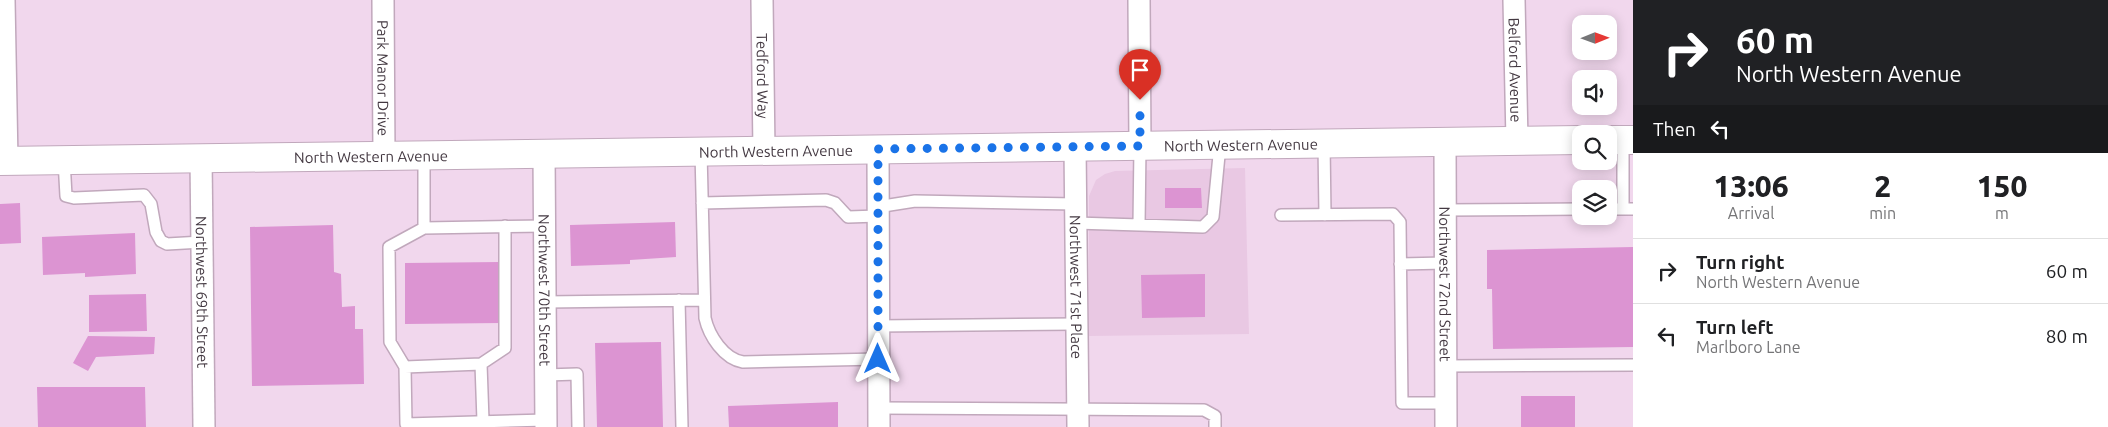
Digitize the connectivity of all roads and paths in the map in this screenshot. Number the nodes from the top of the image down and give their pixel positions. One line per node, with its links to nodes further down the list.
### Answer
1 (4, 0): 22 (street)
2 (383, 0): 18 (street, Park Manor Drive)
3 (762, 0): 15 (street, Tedford Way)
4 (1140, 0): 13 (street)
5 (1514, 0): 8 (street, Belford Avenue)
6 (1572, 140): 8 (main road, North Western Avenue)
7 (1622, 140): 25 (lane)
8 (1517, 141): 9 (main road, North Western Avenue)
9 (1445, 142): 10 (main road, North Western Avenue); 26 (street, Northwest 72nd Street)
10 (1324, 143): 11 (main road, North Western Avenue); 29 (lane)
11 (1220, 144): 13 (main road, North Western Avenue); 31 (lane)
12 (1075, 146): 13 (main road, North Western Avenue); 14 (main road, North Western Avenue); 28 (street, Northwest 71st Place)
13 (1140, 146): 31 (lane)
14 (878, 149): 15 (main road, North Western Avenue); 27 (street)
15 (764, 151): 16 (main road, North Western Avenue)
16 (701, 152): 17 (main road, North Western Avenue); 23 (lane)
17 (544, 154): 19 (main road, North Western Avenue); 33 (street, Northwest 70th Street)
18 (384, 155): 19 (main road, North Western Avenue); 20 (main road, North Western Avenue)
19 (424, 155): 34 (lane)
20 (201, 157): 21 (main road, North Western Avenue); 35 (street, Northwest 69th Street)
21 (64, 160): 22 (main road, North Western Avenue); 35 (lane)
22 (4, 161)
23 (702, 203): 27 (lane); 39 (lane)
24 (1572, 209): 26 (lane)
25 (1628, 209)
26 (1445, 210): 36 (street, Northwest 72nd Street)
27 (877, 212): 28 (lane); 42 (street)
28 (1076, 213): 31 (lane); 41 (street, Northwest 71st Place)
29 (1325, 214): 30 (lane); 37 (lane)
30 (1281, 215)
31 (1139, 225)
32 (505, 226): 33 (lane); 34 (lane); 44 (lane)
33 (545, 226): 40 (street, Northwest 70th Street)
34 (424, 228): 47 (lane)
35 (202, 242): 54 (street, Northwest 69th Street)
36 (1445, 263): 37 (lane); 46 (street, Northwest 72nd Street)
37 (1400, 264): 49 (lane)
38 (680, 300): 39 (lane); 40 (lane); 56 (lane)
39 (704, 300): 43 (lane)
40 (546, 302): 48 (street, Northwest 70th Street)
41 (1078, 324): 42 (lane); 51 (street, Northwest 71st Place)
42 (878, 326): 43 (street)
43 (878, 359): 50 (street)
44 (481, 364): 47 (lane); 52 (lane)
45 (1633, 365): 46 (lane)
46 (1446, 366): 49 (street, Northwest 72nd Street)
47 (405, 367): 52 (lane)
48 (546, 375): 53 (street, Northwest 70th Street); 55 (lane)
49 (1446, 403): 58 (street, Northwest 72nd Street)
50 (879, 417): 51 (lane)
51 (1078, 418): 57 (lane)
52 (483, 421): 53 (lane)
53 (546, 423)
54 (204, 427)
55 (578, 427)
56 (682, 427)
57 (1215, 427)
58 (1446, 427)

